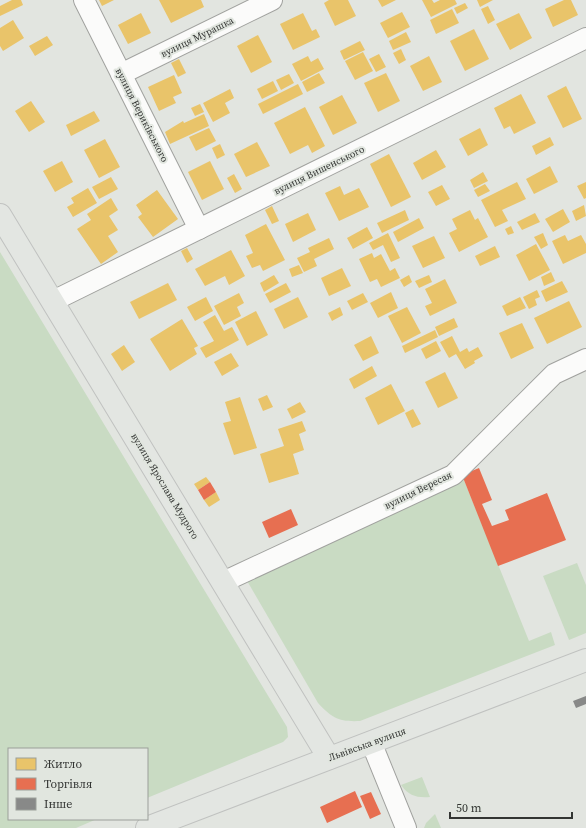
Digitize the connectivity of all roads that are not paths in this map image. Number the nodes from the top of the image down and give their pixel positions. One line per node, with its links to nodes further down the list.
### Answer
1 (84, 0): 4 (street, вулиця Вериківського)
2 (272, 0): 4 (street, вулиця Мурашка)
3 (586, 38): 6 (street, вулиця Вишенського)
4 (121, 74): 6 (street, вулиця Вериківського)
5 (0, 215): 7 (main road, вулиця Ярослава Мудрого)
6 (199, 229): 7 (street, вулиця Вишенського)
7 (53, 301): 9 (main road, вулиця Ярослава Мудрого)
8 (586, 359): 9 (street, вулиця Вересая)
9 (223, 582): 12 (main road, вулиця Ярослава Мудрого)
10 (586, 660): 11 (main road, Львівська вулиця)
11 (371, 742): 12 (main road, Львівська вулиця); 14 (street)
12 (330, 758): 13 (main road, Львівська вулиця)
13 (148, 828)
14 (406, 828)

